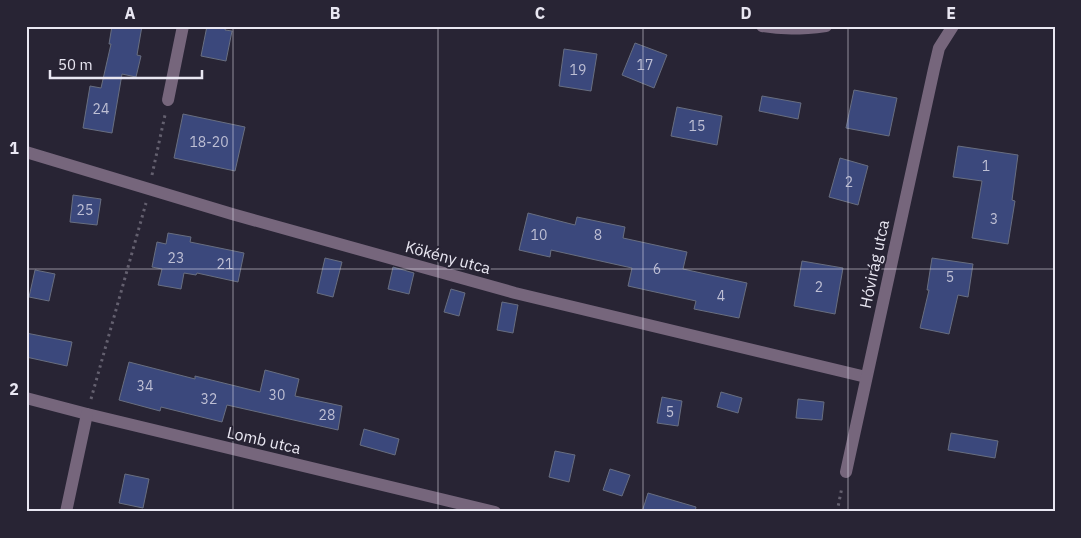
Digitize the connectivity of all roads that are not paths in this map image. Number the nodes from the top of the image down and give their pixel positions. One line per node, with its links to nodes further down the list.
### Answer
1 (183, 26): 5 (street)
2 (762, 26): 3 (street)
3 (826, 26)
4 (954, 26): 7 (street, Hóvirág utca)
5 (168, 100)
6 (26, 152): 7 (street, Kökény utca)
7 (866, 377): 10 (street, Hóvirág utca)
8 (26, 398): 9 (street, Lomb utca)
9 (87, 414): 11 (street); 12 (street, Lomb utca)
10 (846, 472)
11 (66, 512)
12 (495, 512)

